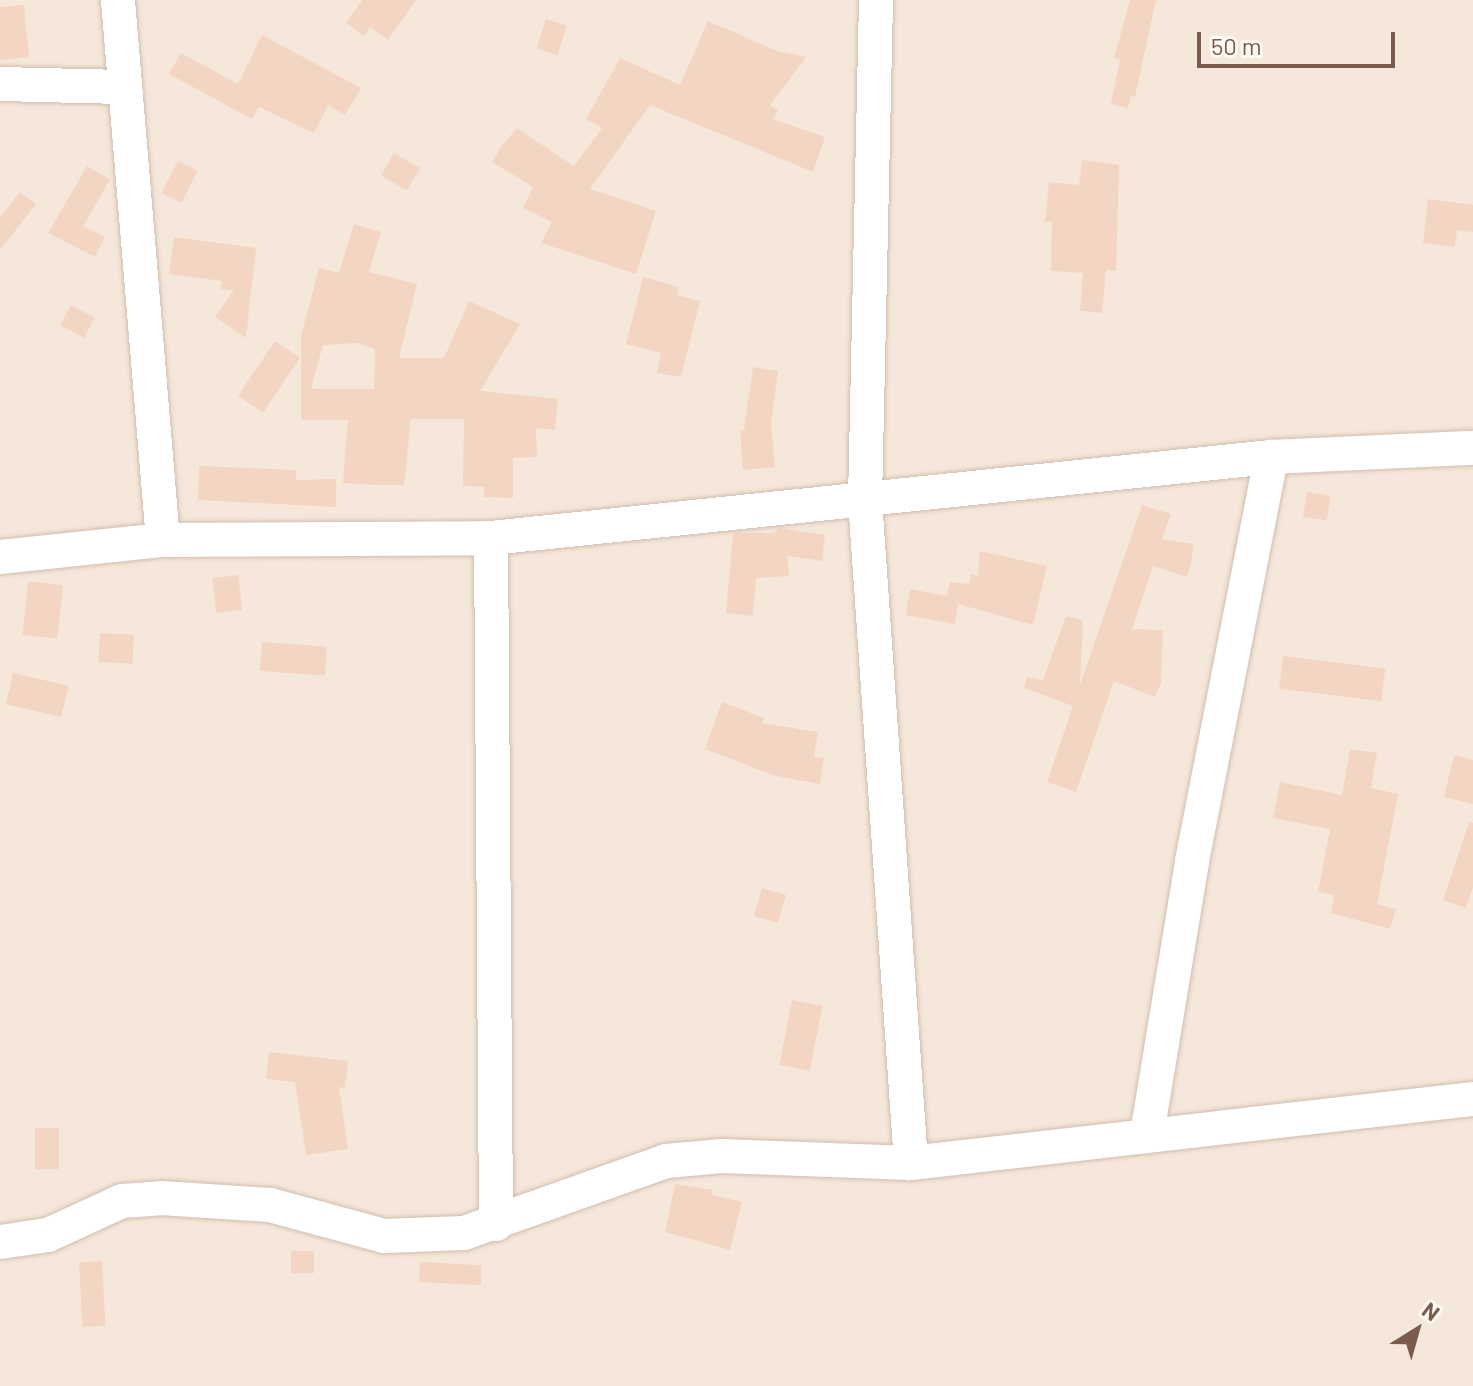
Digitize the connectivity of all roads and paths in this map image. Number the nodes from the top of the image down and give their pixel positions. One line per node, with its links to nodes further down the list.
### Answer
1 (118, 0): 4 (street)
2 (876, 0): 7 (street)
3 (0, 84): 4 (street)
4 (122, 87): 9 (street)
5 (1473, 448): 6 (street)
6 (1271, 457): 7 (street); 12 (street)
7 (865, 500): 8 (street); 13 (street)
8 (491, 538): 9 (street); 14 (street)
9 (163, 540): 10 (street)
10 (0, 557)
11 (1473, 1099): 12 (street)
12 (1147, 1134): 13 (street)
13 (911, 1163): 14 (street)
14 (496, 1224): 15 (street)
15 (0, 1242)

